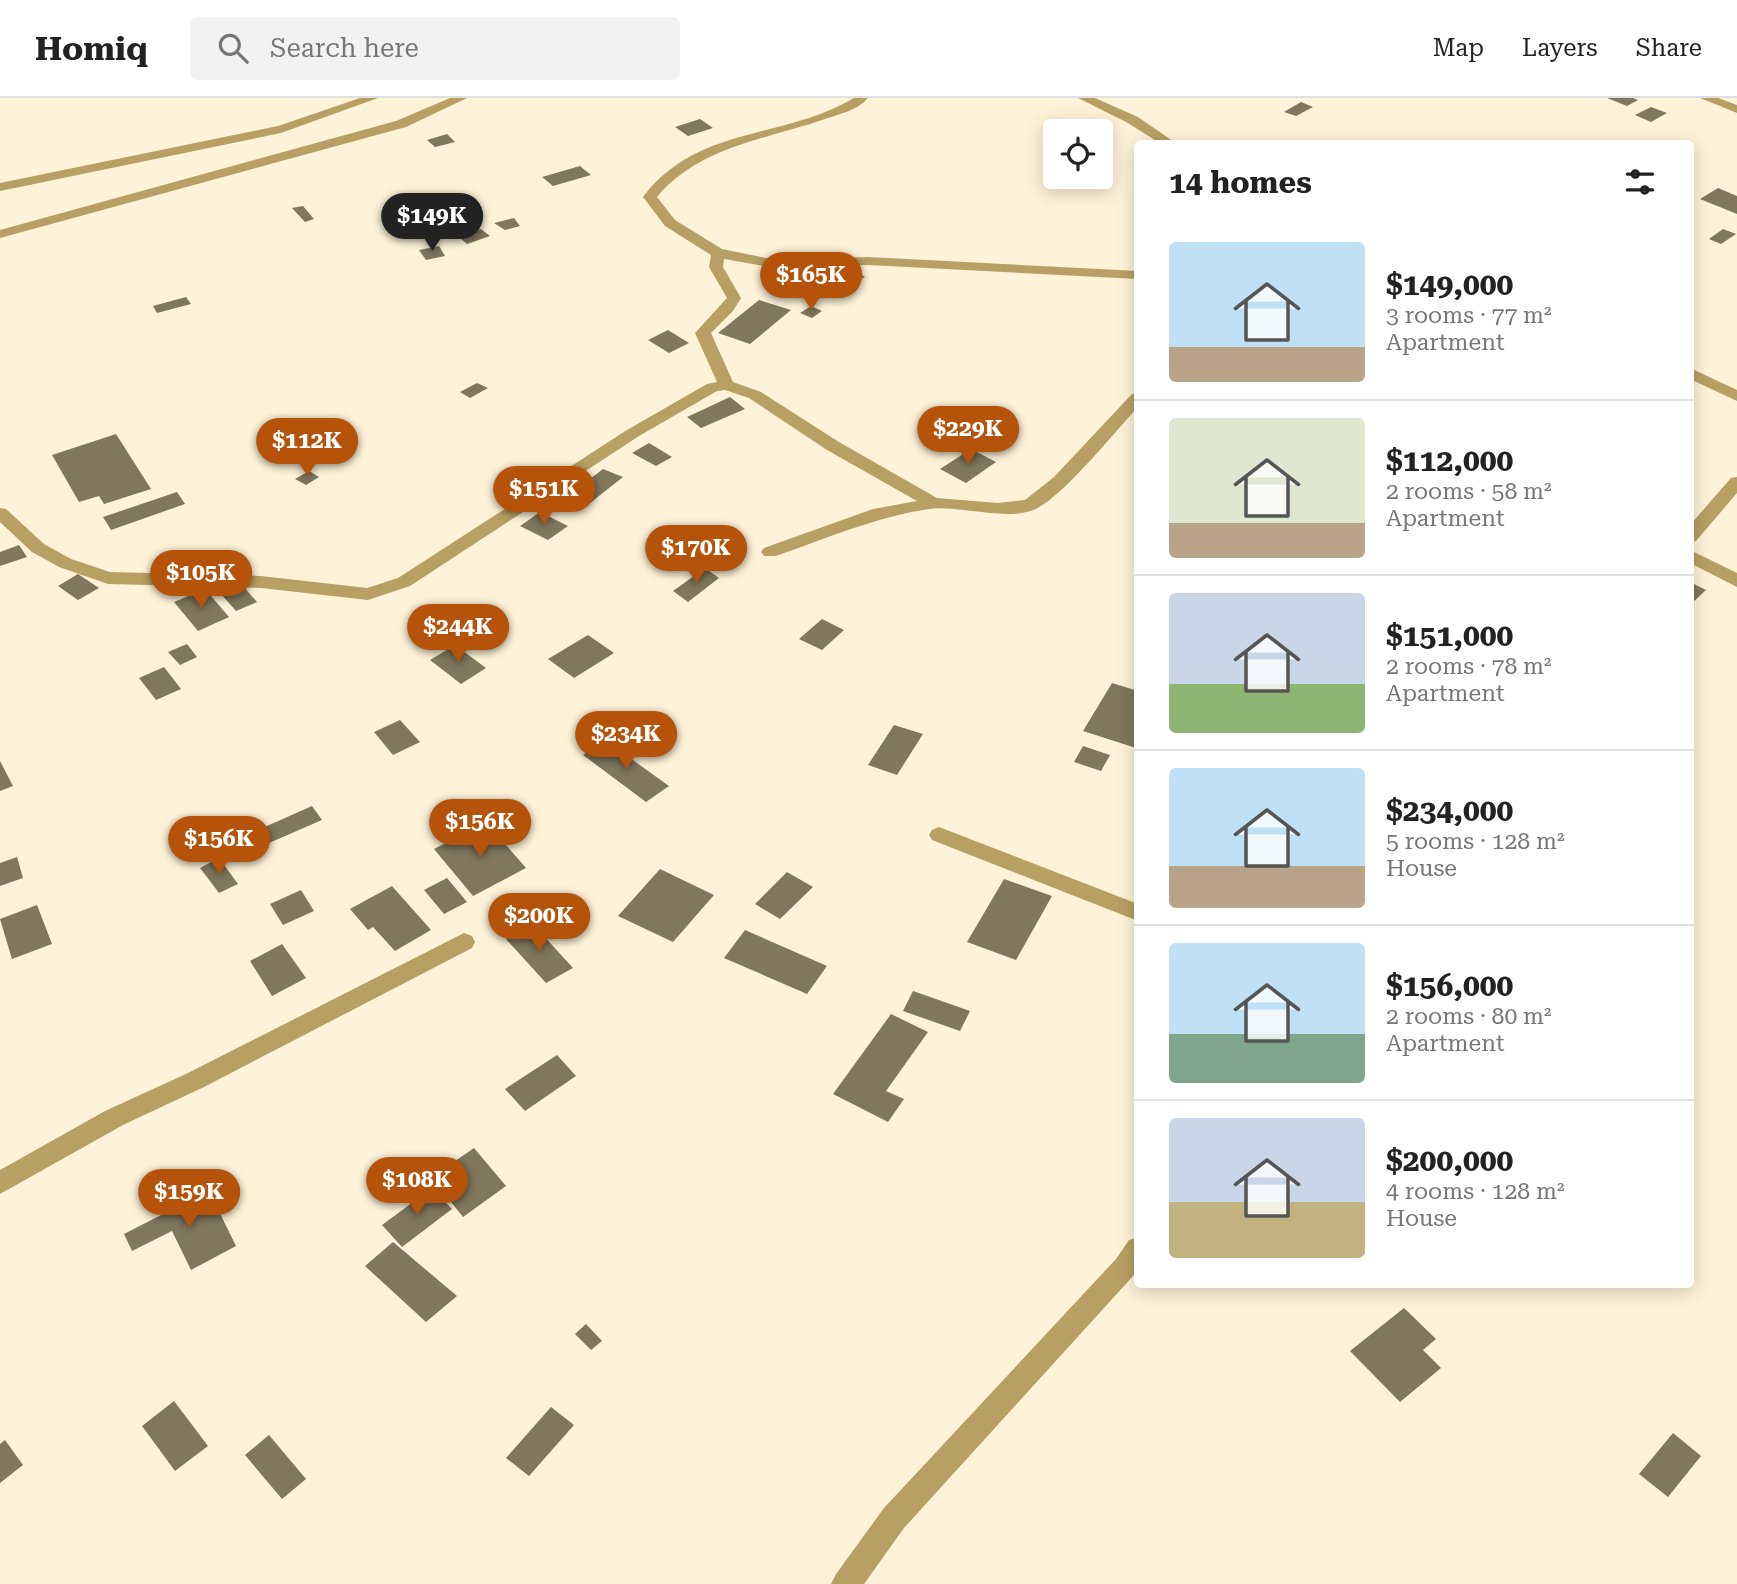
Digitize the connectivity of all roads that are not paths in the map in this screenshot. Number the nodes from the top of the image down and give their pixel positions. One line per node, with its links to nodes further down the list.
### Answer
1 (372, 98): 8 (street)
2 (461, 98): 9 (street)
3 (862, 98): 10 (street)
4 (1084, 98): 7 (street)
5 (1706, 98): 6 (street)
6 (1737, 109)
7 (1165, 140)
8 (0, 187)
9 (0, 234)
10 (718, 253): 11 (street); 13 (street)
11 (1134, 275)
12 (1694, 375): 14 (street)
13 (726, 385): 17 (street); 18 (street)
14 (1737, 396)
15 (1134, 401): 17 (street)
16 (1737, 482): 19 (street)
17 (933, 503): 20 (street)
18 (0, 513)
19 (1694, 532)
20 (770, 552)
21 (1694, 557): 22 (street)
22 (1737, 581)
23 (939, 835): 24 (street)
24 (1134, 911)
25 (464, 942): 26 (street)
26 (0, 1183)
27 (1134, 1254): 28 (street)
28 (846, 1584)

